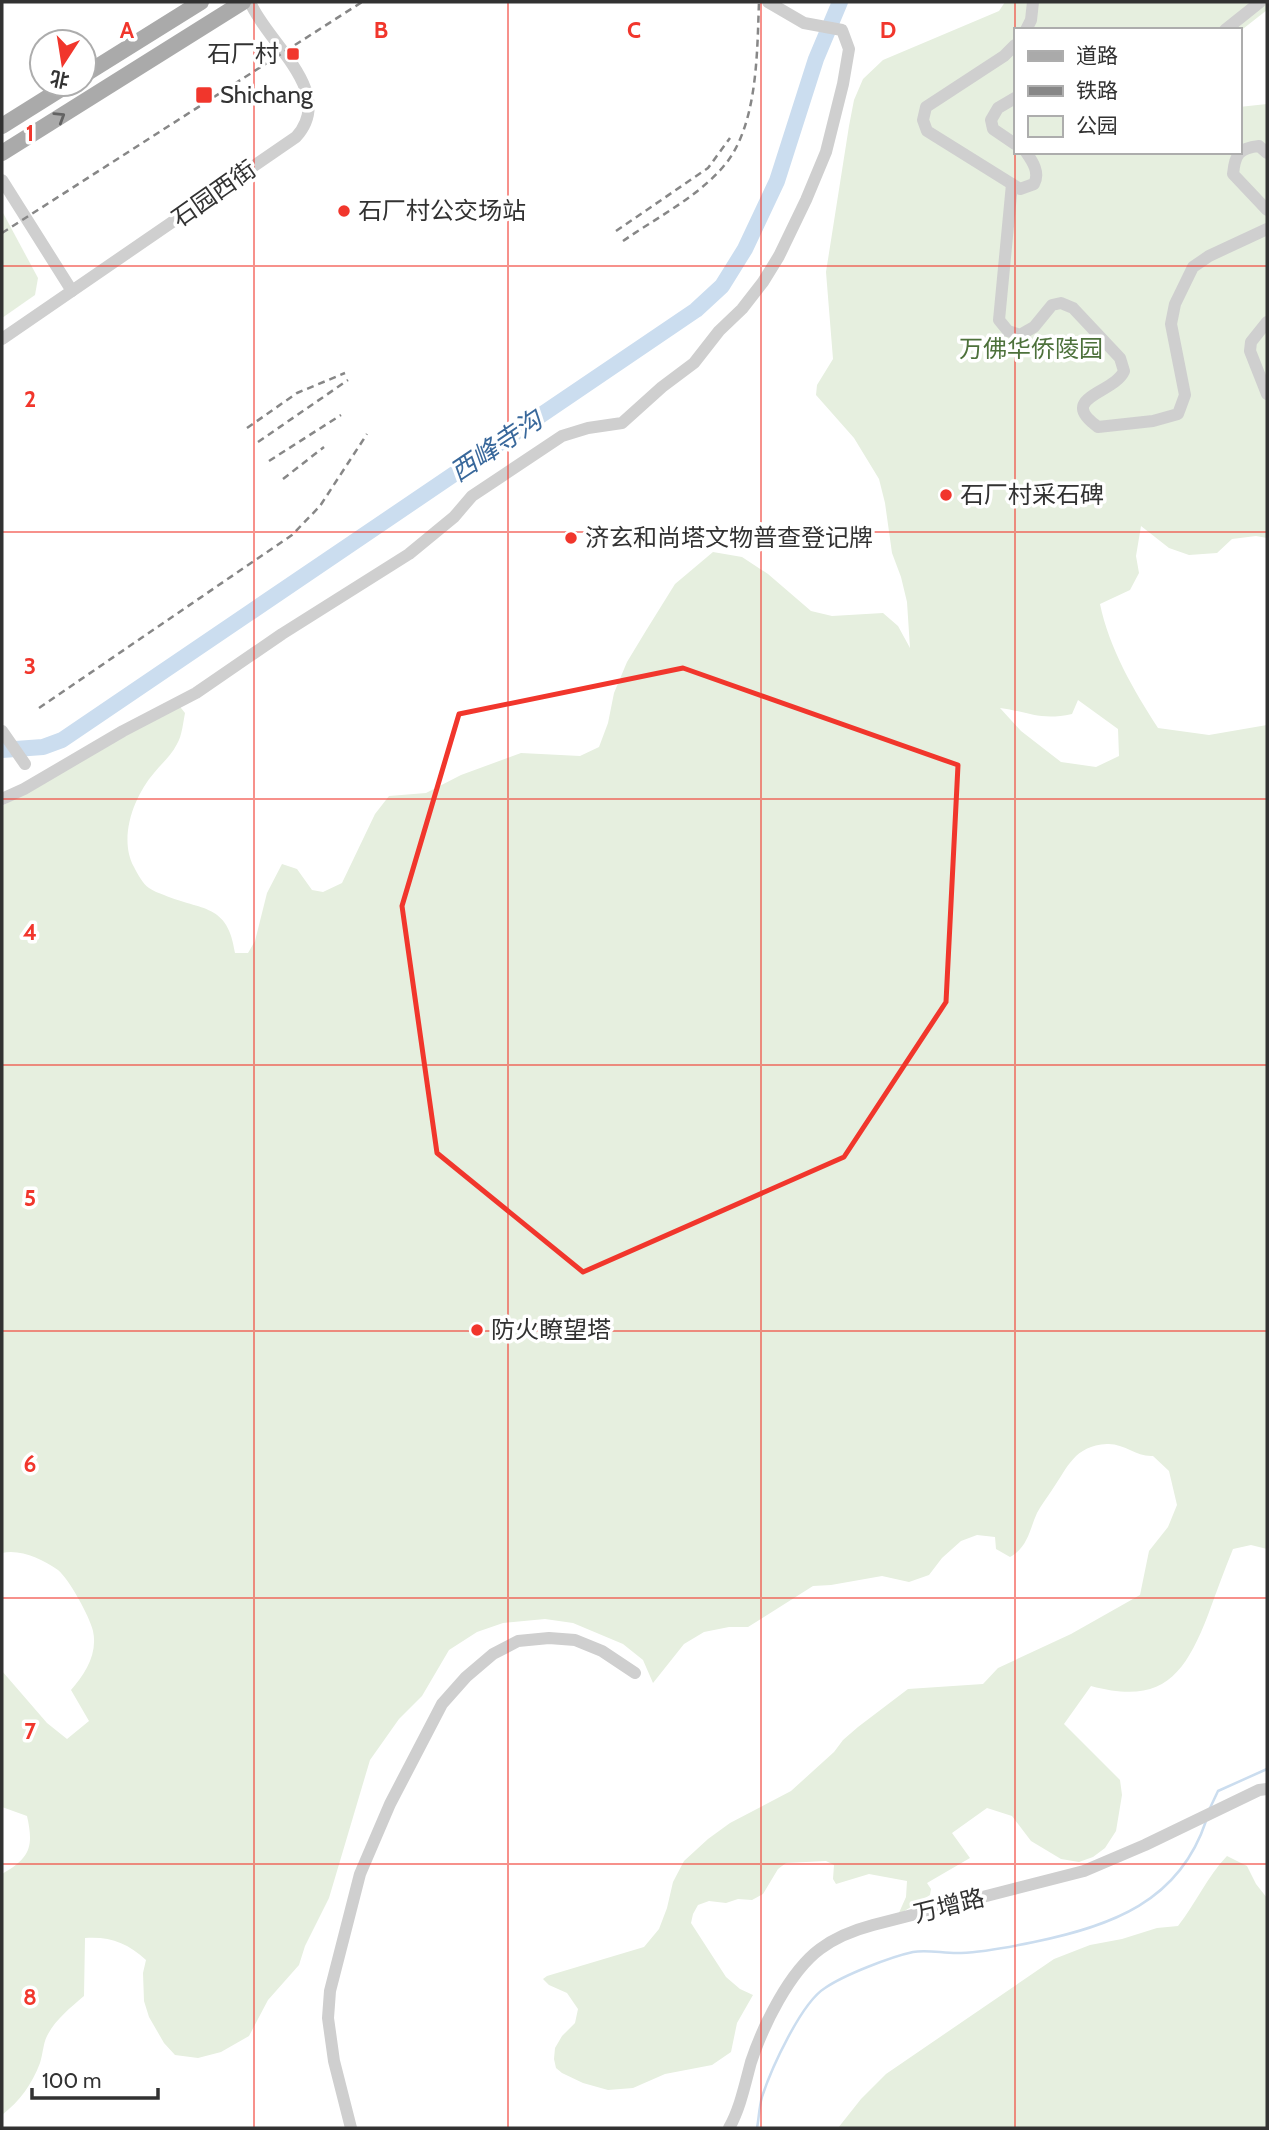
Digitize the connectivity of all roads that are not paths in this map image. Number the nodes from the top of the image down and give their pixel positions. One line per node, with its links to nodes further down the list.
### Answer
1 (201, 2): 10 (main road)
2 (243, 2): 16 (main road, one-way to 2)
3 (250, 2): 24 (street, 石园西街)
4 (768, 2): 30 (street)
5 (1034, 2): 7 (street)
6 (1260, 2): 8 (street)
7 (1027, 28)
8 (1228, 28)
9 (1014, 46): 21 (street)
10 (98, 66)
11 (47, 98): 13 (main road)
12 (1014, 99): 14 (street)
13 (2, 126)
14 (1014, 143)
15 (1241, 152): 17 (street)
16 (2, 153)
17 (1267, 153)
18 (1027, 154): 21 (street)
19 (1240, 154): 22 (street)
20 (2, 180): 24 (street)
21 (1012, 184): 23 (street)
22 (1267, 210)
23 (1267, 229)
24 (72, 291): 26 (street, 石园西街)
25 (1267, 322): 27 (street)
26 (2, 339)
27 (1267, 394)
28 (5, 736): 29 (street)
29 (25, 764)
30 (2, 799)
31 (635, 1673): 33 (street)
32 (1267, 1790): 34 (street, 万增路)
33 (351, 2128)
34 (729, 2128)

